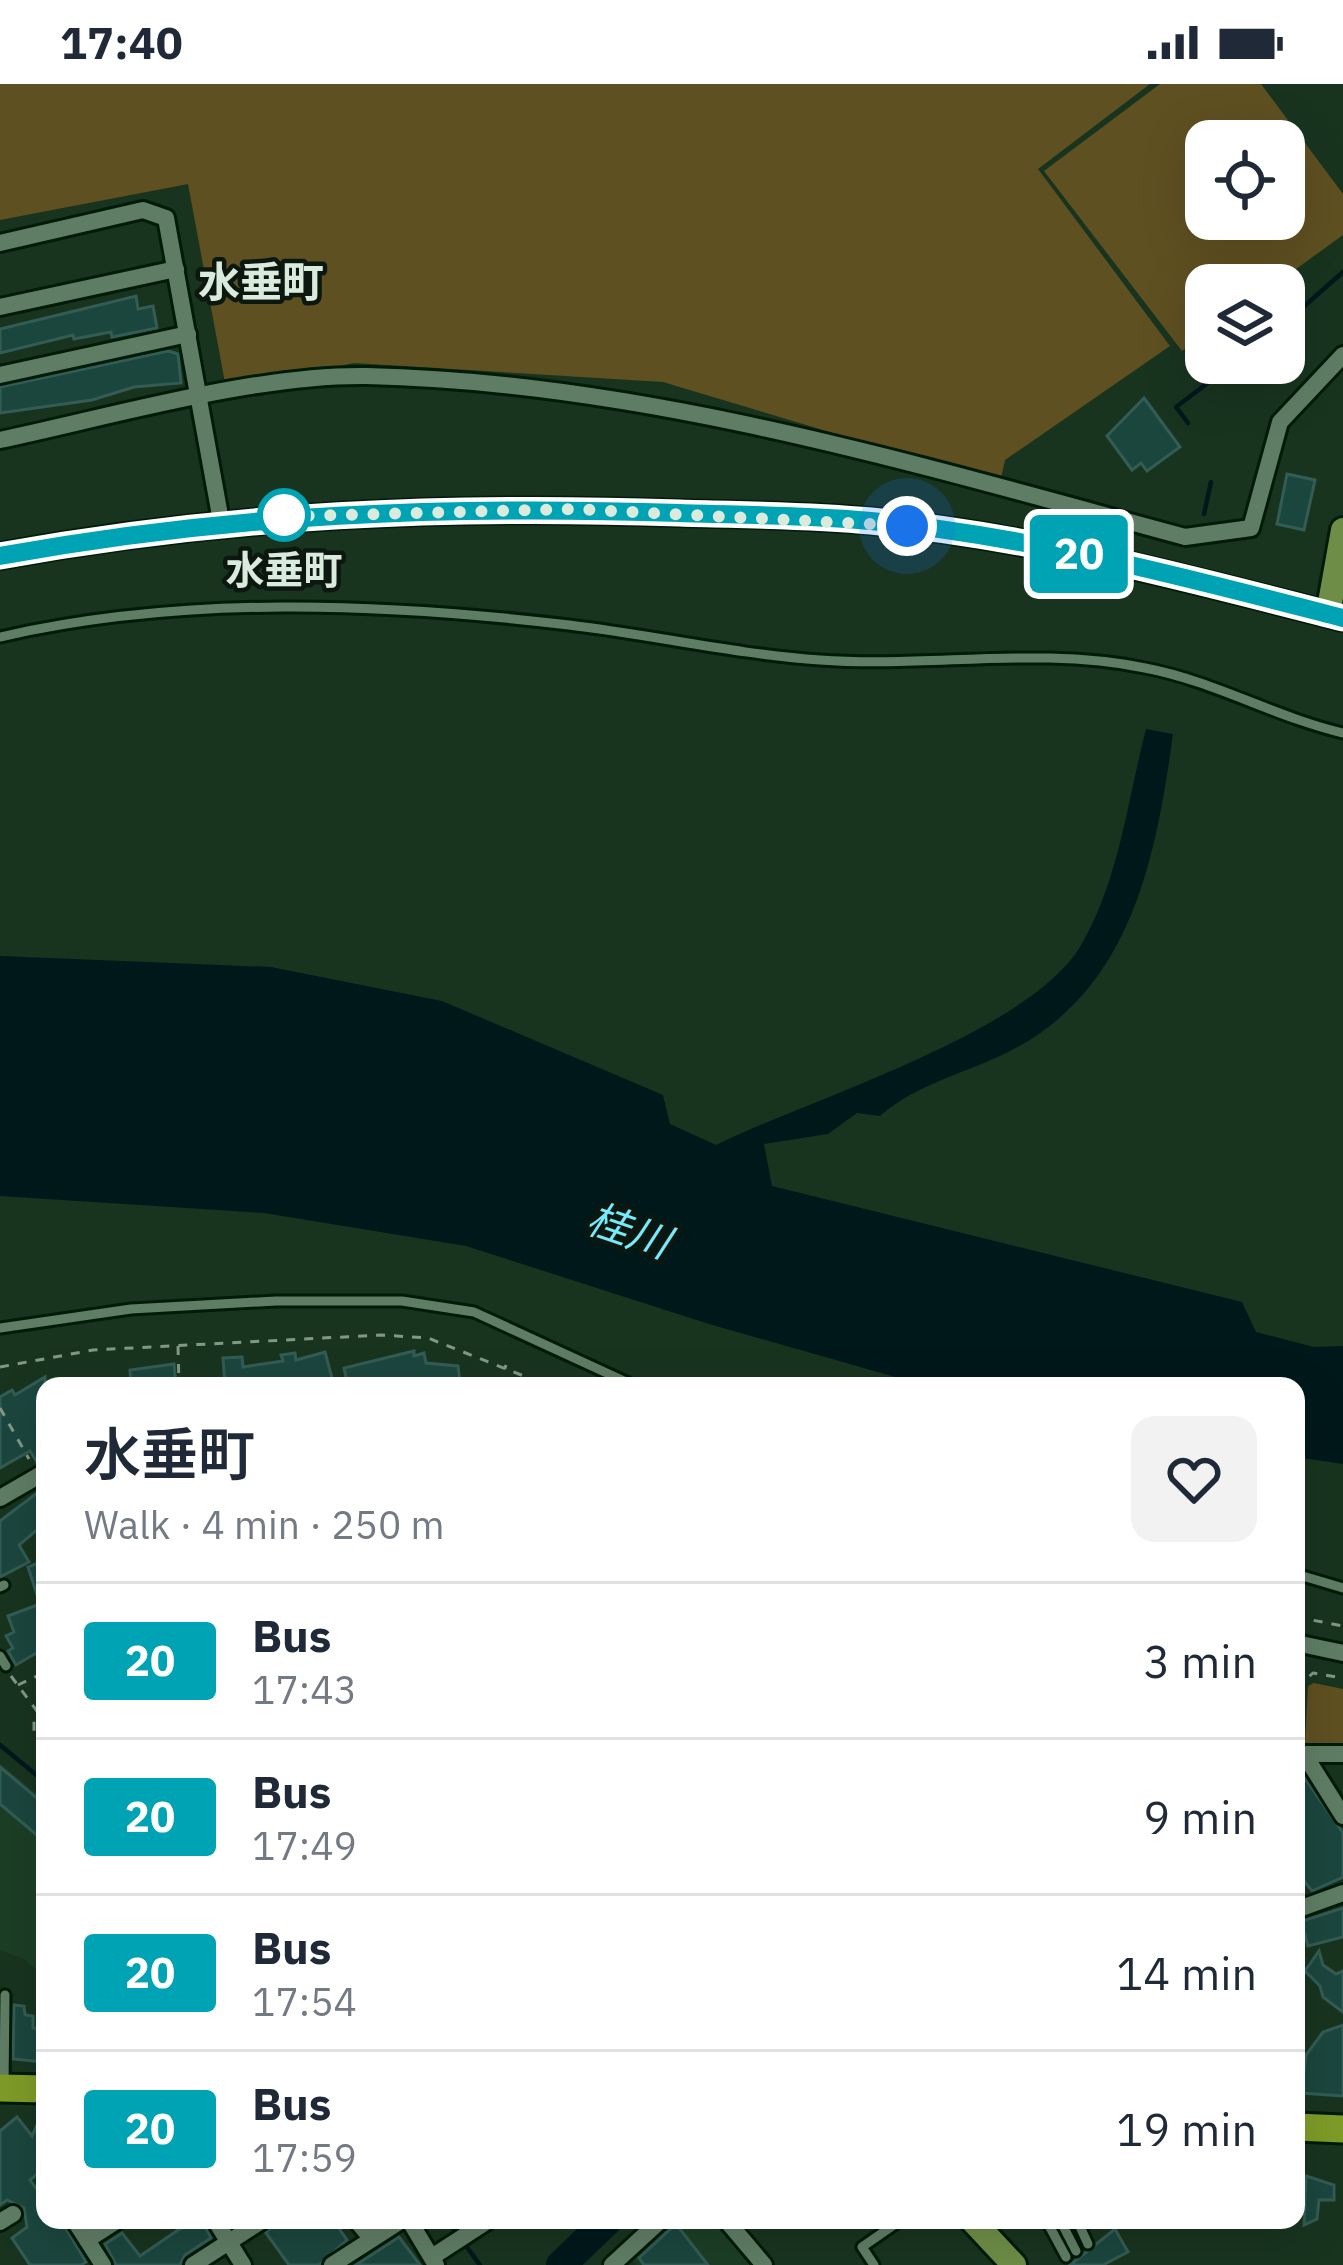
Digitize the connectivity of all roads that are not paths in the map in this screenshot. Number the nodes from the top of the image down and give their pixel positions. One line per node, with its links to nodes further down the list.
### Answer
1 (0, 243): 2 (street)
2 (176, 269): 3 (street); 4 (street)
3 (0, 307)
4 (188, 334): 6 (street); 7 (street)
5 (1343, 355): 7 (street)
6 (0, 374)
7 (200, 397): 8 (street); 9 (street)
8 (0, 440)
9 (220, 521): 11 (main road); 12 (main road)
10 (1343, 530): 12 (main road)
11 (0, 556)
12 (1335, 616)
13 (0, 637): 14 (lane)
14 (1343, 733)
15 (0, 1328): 16 (lane)
16 (616, 1377)
17 (36, 1477): 18 (street)
18 (0, 1498)
19 (1305, 1577): 20 (lane)
20 (1343, 1588)
21 (1305, 1645): 22 (street)
22 (1343, 1653)
23 (1305, 1754): 24 (street)
24 (1343, 1754)
25 (1305, 1761): 26 (street)
26 (1343, 1816)
27 (1343, 1894): 28 (street)
28 (1305, 1902)
29 (5, 1995): 30 (lane)
30 (2, 2088): 31 (main road)
31 (36, 2090)
32 (1343, 2128): 33 (main road)
33 (1305, 2130)
34 (80, 2229): 50 (street)
35 (104, 2229): 50 (street)
36 (221, 2229): 51 (street)
37 (249, 2229): 51 (street)
38 (364, 2229): 49 (street)
39 (389, 2229): 49 (street)
40 (412, 2229): 53 (street)
41 (476, 2229): 53 (street)
42 (651, 2229): 58 (street)
43 (734, 2229): 59 (street)
44 (888, 2229): 60 (lane)
45 (980, 2229): 61 (main road)
46 (1053, 2229): 47 (lane)
47 (1063, 2229)
48 (1081, 2229): 52 (lane)
49 (372, 2239): 57 (street)
50 (87, 2240): 54 (street)
51 (229, 2242): 55 (street); 56 (street)
52 (1088, 2244)
53 (436, 2258)
54 (103, 2265)
55 (193, 2265)
56 (243, 2265)
57 (332, 2265)
58 (612, 2265)
59 (764, 2265)
60 (874, 2265)
61 (1014, 2265)

